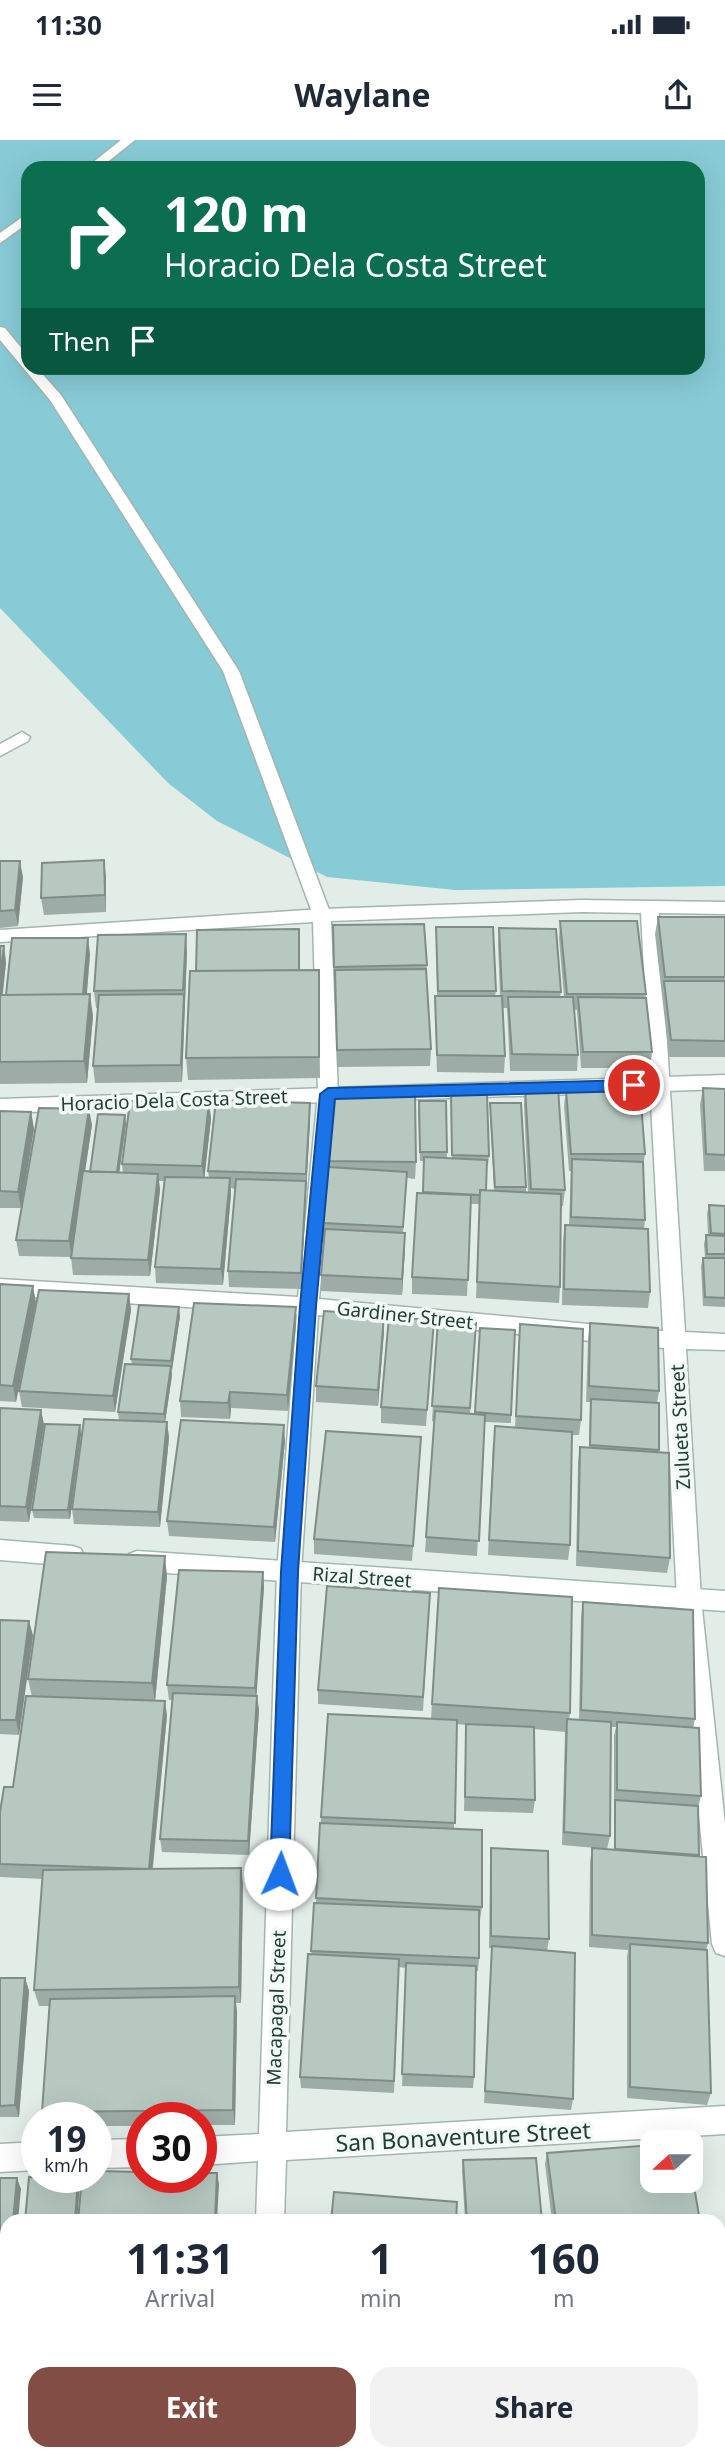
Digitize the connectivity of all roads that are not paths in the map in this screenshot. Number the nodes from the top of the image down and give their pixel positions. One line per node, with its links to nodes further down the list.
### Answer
1 (129, 140): 2 (street)
2 (101, 161)
3 (21, 222): 4 (street)
4 (0, 239)
5 (0, 331): 6 (street, Macapagal Street)
6 (21, 356)
7 (37, 375): 12 (street, Macapagal Street)
8 (22, 737): 9 (street)
9 (0, 751)
10 (725, 908): 11 (street)
11 (650, 909): 12 (street); 15 (street, Zulueta Street)
12 (321, 915): 13 (street); 16 (street, Macapagal Street)
13 (0, 936)
14 (725, 1082): 15 (street, Horacio Dela Costa Street)
15 (662, 1085): 16 (street, Horacio Dela Costa Street); 20 (street, Zulueta Street)
16 (328, 1094): 17 (street, Horacio Dela Costa Street); 19 (street, Macapagal Street)
17 (0, 1106)
18 (0, 1287): 19 (street, Gardiner Street)
19 (308, 1306): 20 (street, Gardiner Street); 23 (street, Macapagal Street)
20 (676, 1340): 21 (street, Gardiner Street); 24 (street, Zulueta Street)
21 (725, 1342)
22 (0, 1550): 23 (street, Rizal Street)
23 (289, 1572): 24 (street, Rizal Street); 28 (street, Macapagal Street)
24 (689, 1598): 25 (street, Rizal Street); 26 (street, Zulueta Street)
25 (725, 1601)
26 (725, 1944)
27 (725, 2120): 28 (street, San Bonaventure Street)
28 (271, 2148): 29 (street, San Bonaventure Street); 32 (street, Macapagal Street)
29 (217, 2150)
30 (21, 2157): 31 (street)
31 (0, 2158)
32 (270, 2214)

